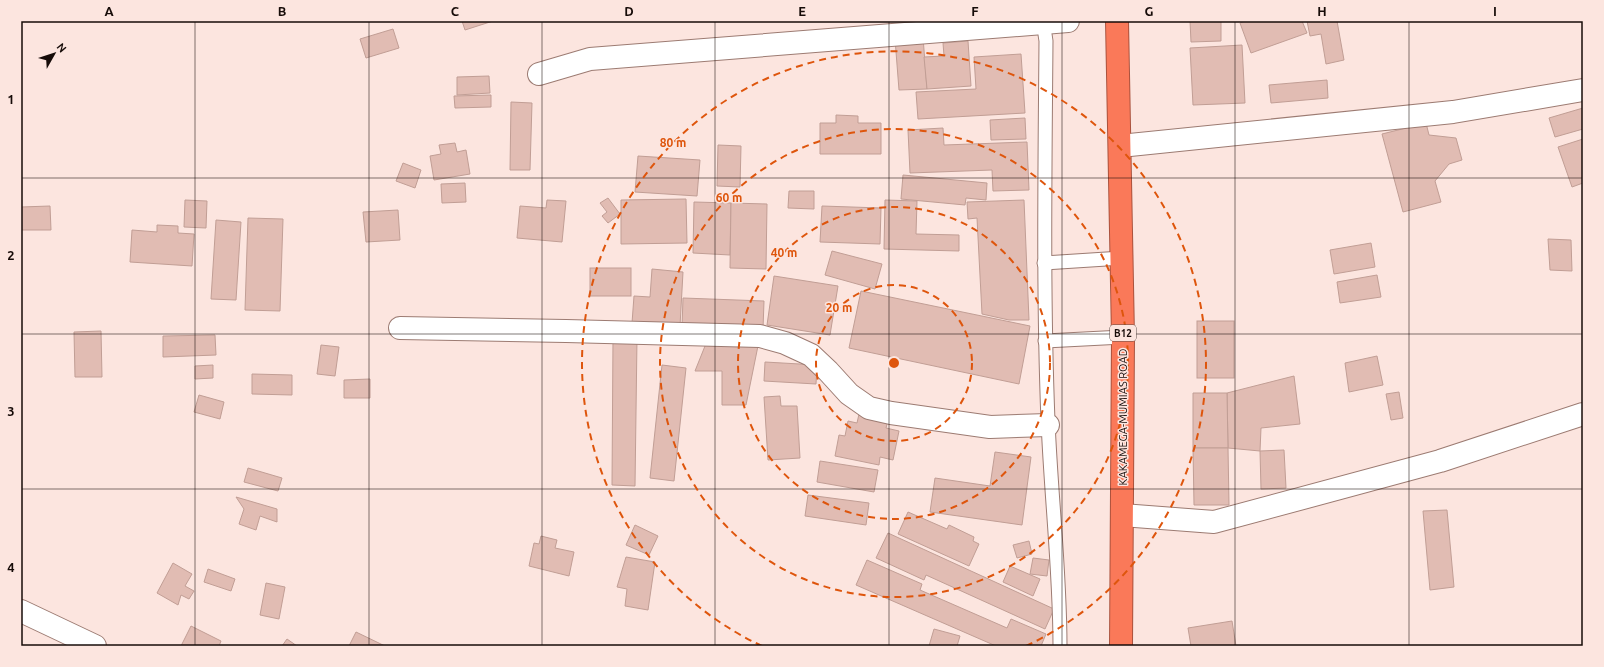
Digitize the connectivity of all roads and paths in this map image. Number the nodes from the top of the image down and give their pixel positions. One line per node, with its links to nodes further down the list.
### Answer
1 (1068, 21): 3 (street)
2 (1117, 21): 6 (highway, KAKAMEGA-MUMIAS ROAD / B12)
3 (1043, 22): 4 (street); 8 (lane)
4 (539, 74)
5 (1583, 90): 6 (street)
6 (1120, 146): 7 (highway, KAKAMEGA-MUMIAS ROAD / B12)
7 (1122, 258): 8 (lane); 10 (highway, KAKAMEGA-MUMIAS ROAD / B12)
8 (1044, 263): 11 (lane)
9 (400, 328): 13 (street)
10 (1123, 338): 11 (lane); 14 (highway, KAKAMEGA-MUMIAS ROAD / B12)
11 (1045, 341): 13 (lane)
12 (1583, 414): 14 (street)
13 (1048, 426): 17 (lane)
14 (1122, 515): 18 (highway, KAKAMEGA-MUMIAS ROAD / B12)
15 (21, 611): 16 (street)
16 (95, 646)
17 (1060, 646)
18 (1121, 646)

